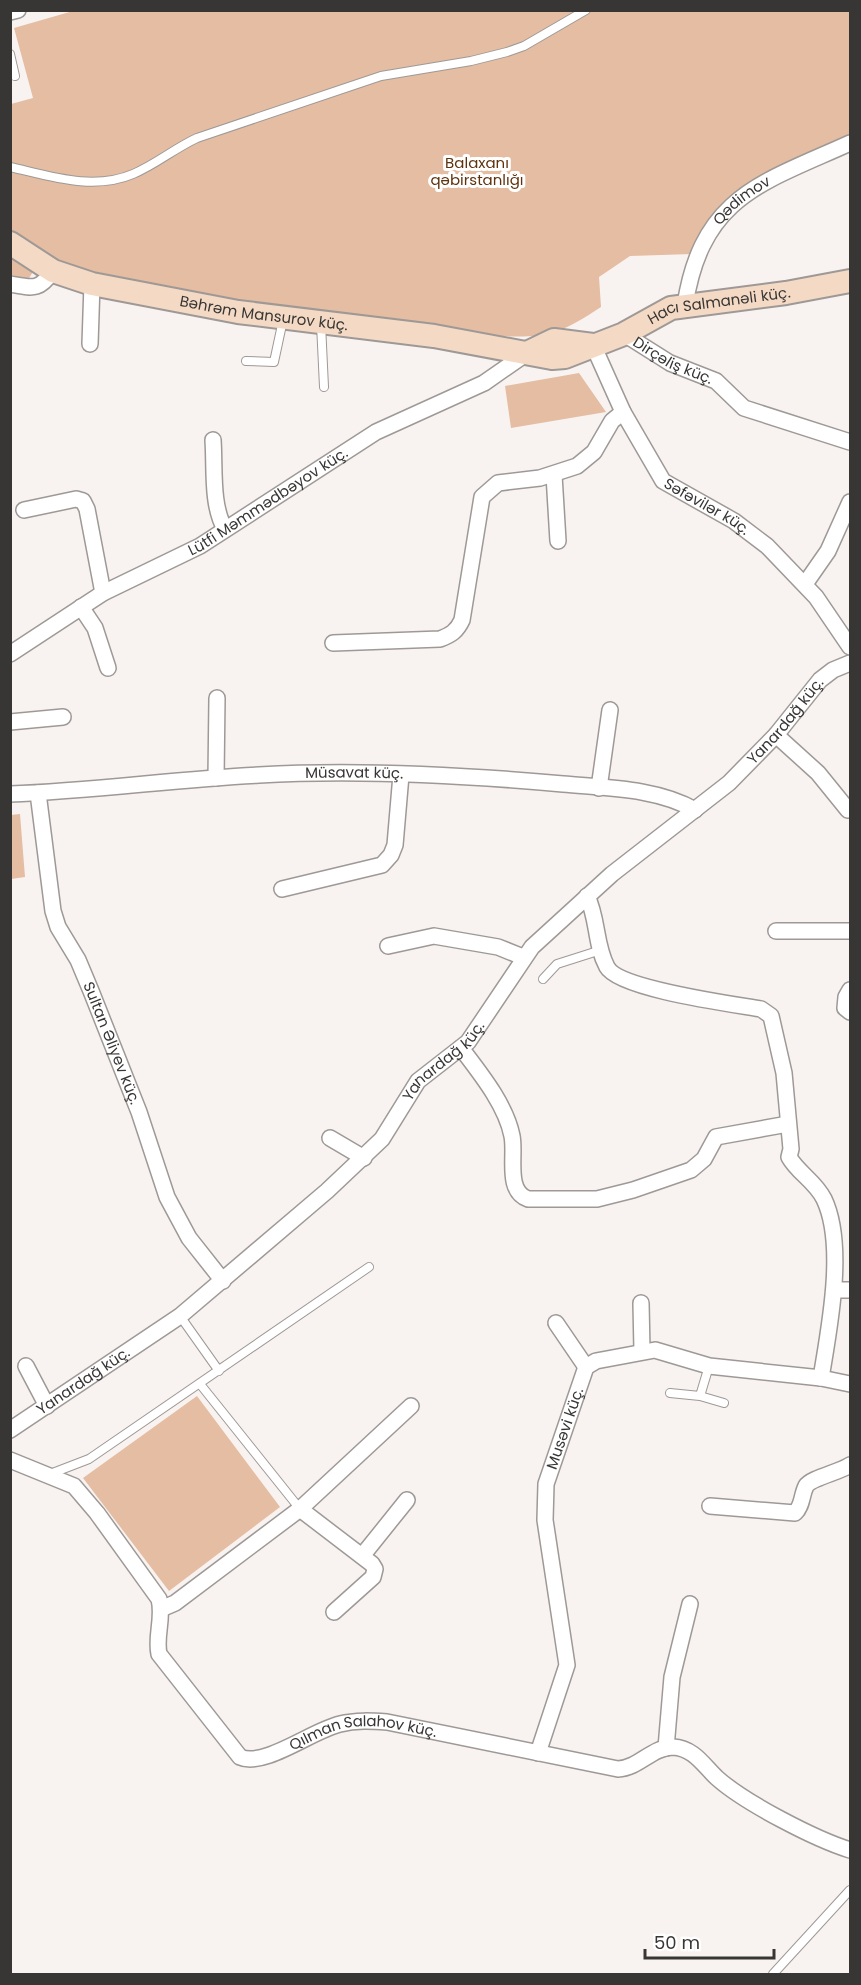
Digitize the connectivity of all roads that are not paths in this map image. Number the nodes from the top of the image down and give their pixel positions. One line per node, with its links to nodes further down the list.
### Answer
1 (18, 10): 3 (street)
2 (586, 10): 7 (lane)
3 (10, 12)
4 (10, 54): 5 (lane)
5 (15, 76)
6 (850, 143): 13 (street, Qədimov)
7 (10, 167)
8 (10, 243): 9 (street, Bəhrəm Mansurov küç.)
9 (53, 271): 11 (street); 12 (street, Bəhrəm Mansurov küç.)
10 (850, 281): 13 (street, Hacı Salmanəli küç.)
11 (10, 284)
12 (92, 284): 14 (street, Bəhrəm Mansurov küç.); 17 (street)
13 (685, 305): 16 (street, Hacı Salmanəli küç.)
14 (283, 318): 15 (street, Bəhrəm Mansurov küç.); 20 (lane)
15 (321, 323): 19 (street, Bəhrəm Mansurov küç.); 21 (lane)
16 (624, 334): 18 (street, Hacı Salmanəli küç.); 24 (street, Dirçəliş küç.)
17 (90, 344)
18 (592, 345): 19 (street); 22 (street, Səfəvilər küç.)
19 (528, 353): 28 (street, Lütfi Məmmədbəyov küç.)
20 (246, 360)
21 (324, 387)
22 (623, 412): 25 (street); 30 (street, Səfəvilər küç.)
23 (213, 440): 28 (street)
24 (850, 442)
25 (554, 475): 29 (street); 33 (street)
26 (850, 502): 30 (street)
27 (24, 510): 31 (street)
28 (225, 529): 31 (street, Lütfi Məmmədbəyov küç.)
29 (558, 541)
30 (805, 584): 34 (street, Səfəvilər küç.)
31 (103, 593): 32 (street, Lütfi Məmmədbəyov küç.)
32 (81, 607): 35 (street, Lütfi Məmmədbəyov küç.); 37 (street)
33 (333, 643)
34 (850, 647)
35 (10, 654)
36 (850, 663): 42 (street, Yanardağ küç.)
37 (108, 668)
38 (217, 698): 44 (street)
39 (610, 710): 45 (street)
40 (63, 717): 41 (street)
41 (10, 722)
42 (776, 735): 48 (street, Yanardağ küç.); 49 (street)
43 (401, 775): 44 (street, Müsavat küç.); 45 (street, Müsavat küç.); 50 (street)
44 (216, 778): 46 (street, Müsavat küç.)
45 (599, 788): 48 (street, Müsavat küç.)
46 (38, 793): 47 (street, Müsavat küç.); 65 (street, Sultan Əliyev küç.)
47 (10, 794)
48 (695, 810): 51 (street, Yanardağ küç.)
49 (848, 810)
50 (282, 890)
51 (587, 896): 55 (street); 56 (street, Yanardağ küç.)
52 (776, 931): 53 (street)
53 (850, 931)
54 (388, 946): 56 (street)
55 (601, 950): 57 (lane); 61 (street)
56 (524, 957): 60 (street, Yanardağ küç.)
57 (543, 980)
58 (850, 990): 59 (street)
59 (850, 1012)
60 (461, 1048): 61 (street); 63 (street, Yanardağ küç.)
61 (788, 1124): 66 (street)
62 (330, 1138): 63 (street)
63 (364, 1158): 65 (street, Yanardağ küç.)
64 (369, 1267): 75 (lane)
65 (223, 1281): 69 (street, Yanardağ küç.)
66 (835, 1290): 67 (street); 76 (street)
67 (850, 1290)
68 (641, 1303): 71 (street)
69 (180, 1316): 75 (lane); 82 (street, Yanardağ küç.)
70 (555, 1323): 74 (street)
71 (642, 1351): 73 (street, Musəvi küç.); 74 (street, Musəvi küç.)
72 (26, 1366): 82 (street)
73 (709, 1366): 76 (street, Musəvi küç.); 80 (lane)
74 (586, 1367): 96 (street, Musəvi küç.)
75 (219, 1371): 77 (lane)
76 (821, 1378): 78 (street, Musəvi küç.)
77 (200, 1384): 87 (lane); 90 (lane)
78 (850, 1384)
79 (670, 1393): 80 (lane)
80 (700, 1396): 81 (lane)
81 (724, 1403)
82 (47, 1406): 84 (street, Yanardağ küç.)
83 (411, 1406): 90 (street)
84 (10, 1430)
85 (10, 1460): 87 (street)
86 (850, 1465): 89 (street)
87 (49, 1474): 93 (street)
88 (407, 1500): 91 (street)
89 (711, 1506)
90 (300, 1509): 91 (street); 93 (street)
91 (362, 1556): 94 (street)
92 (690, 1604): 95 (street)
93 (161, 1609): 96 (street, Qılman Salahov küç.)
94 (334, 1612)
95 (666, 1748): 96 (street, Qılman Salahov küç.); 97 (street)
96 (538, 1753)
97 (850, 1850)
98 (850, 1890): 99 (lane)
99 (773, 1974)

